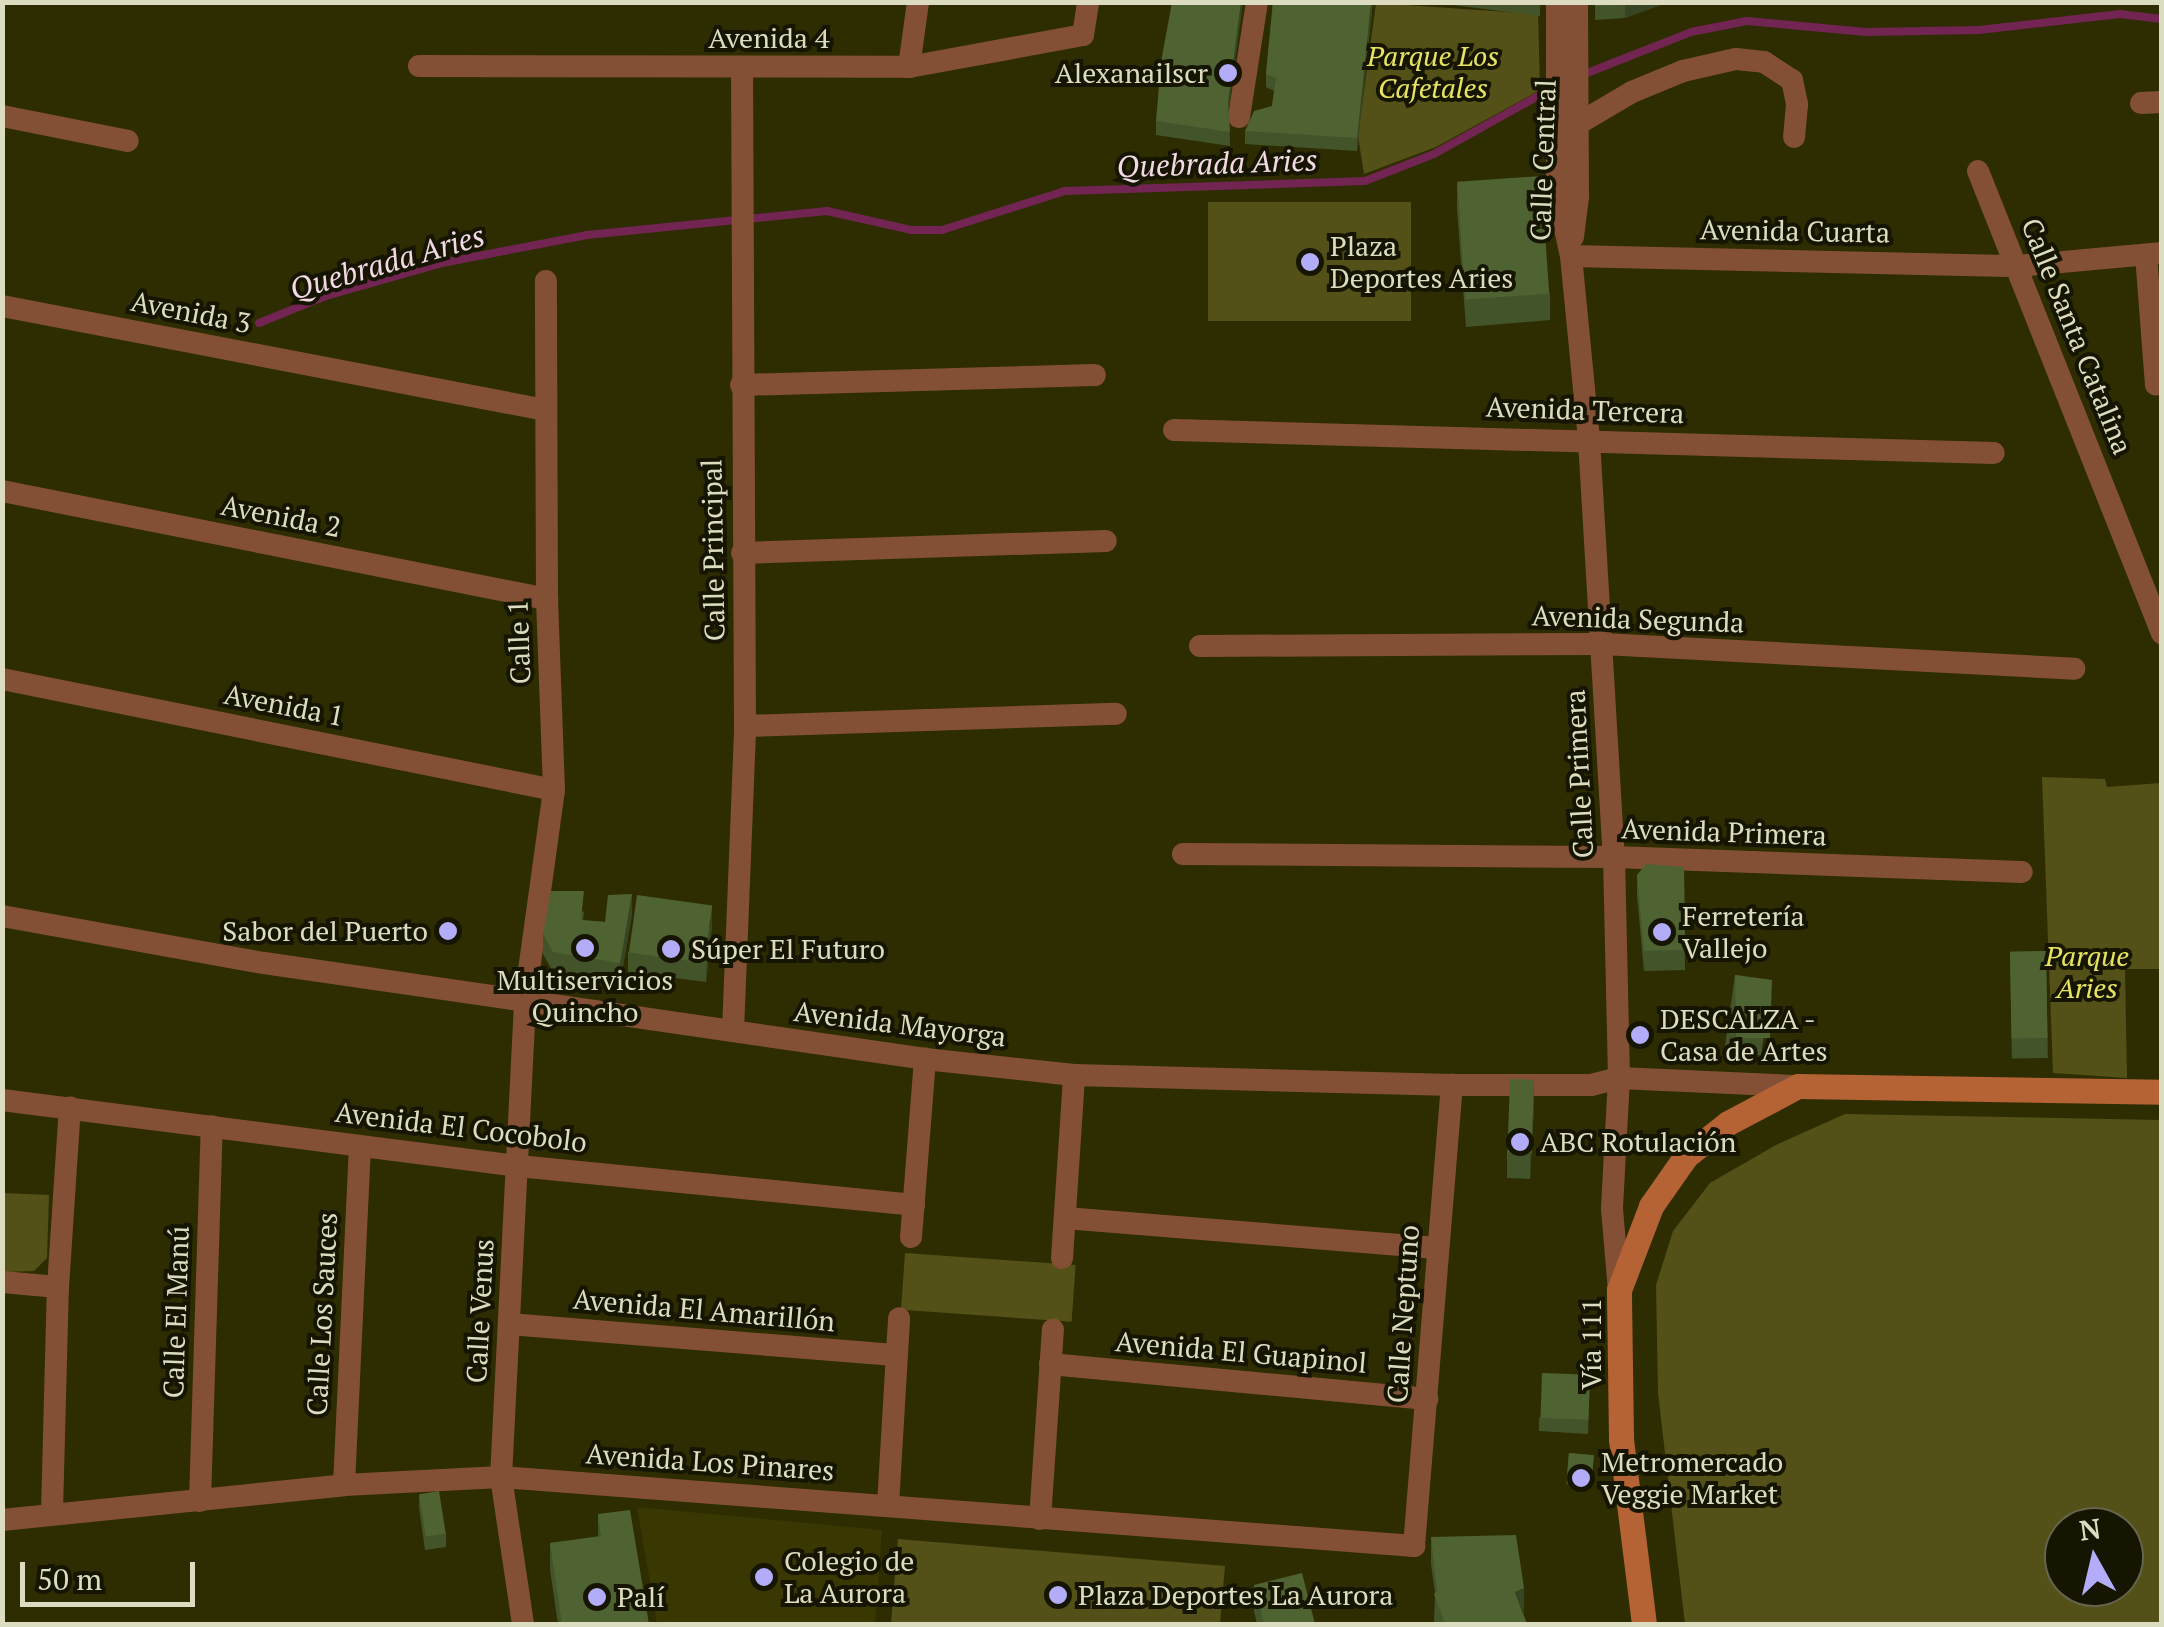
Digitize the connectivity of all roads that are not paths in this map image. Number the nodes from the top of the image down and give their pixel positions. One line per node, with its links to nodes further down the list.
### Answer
1 (918, 2): 8 (street)
2 (1088, 2): 8 (street, Avenida 4)
3 (1257, 2): 12 (street)
4 (1557, 2): 6 (street, Calle Central)
5 (1577, 2): 6 (street, Calle Central)
6 (1567, 60): 10 (street, Calle Central)
7 (419, 66): 9 (street, Avenida 4)
8 (909, 67): 9 (street, Avenida 4)
9 (742, 68): 24 (street, Calle Principal)
10 (1566, 99): 13 (street, Calle Central); 18 (street, Calle Central)
11 (2, 116): 15 (street)
12 (1239, 117)
13 (1576, 124): 14 (street); 18 (street, Calle Central)
14 (1794, 137)
15 (128, 141)
16 (1978, 172): 19 (street, Calle Santa Catalina)
17 (2154, 254): 19 (street, Avenida Cuarta); 23 (street)
18 (1571, 256): 19 (street, Avenida Cuarta); 27 (street, Calle Primera)
19 (2018, 266): 33 (street, Calle Santa Catalina)
20 (546, 281): 25 (street, Calle 1)
21 (2, 306): 25 (street, Avenida 3)
22 (1095, 375): 24 (street)
23 (2156, 385)
24 (741, 386): 31 (street, Calle Principal)
25 (545, 410): 32 (street, Calle 1)
26 (1174, 430): 27 (street, Avenida Tercera)
27 (1589, 440): 28 (street, Avenida Tercera); 34 (street, Calle Primera)
28 (1994, 453)
29 (2, 492): 32 (street, Avenida 2)
30 (1106, 541): 31 (street)
31 (742, 553): 39 (street, Calle Principal)
32 (547, 599): 40 (street, Calle 1)
33 (2162, 634)
34 (1603, 644): 35 (street, Avenida Segunda); 36 (street, Avenida Segunda); 42 (street, Calle Primera)
35 (1200, 646)
36 (2074, 670)
37 (2, 679): 40 (street, Avenida 1)
38 (1116, 714): 39 (street)
39 (745, 726): 46 (street, Calle Principal)
40 (554, 790): 45 (street, Calle 1)
41 (1184, 854): 42 (street, Avenida Primera)
42 (1614, 858): 43 (street, Avenida Primera); 49 (street, Calle Primera)
43 (2022, 872)
44 (2, 916): 45 (street, Avenida Mayorga)
45 (525, 999): 46 (street, Avenida Mayorga); 57 (street, Calle Venus)
46 (733, 1031): 47 (street, Avenida Mayorga)
47 (925, 1059): 48 (street, Avenida Mayorga); 58 (street)
48 (1074, 1075): 50 (street, Avenida Mayorga); 59 (street)
49 (1618, 1078): 50 (street, Avenida Mayorga); 51 (street, Avenida Mayorga); 65 (street, Calle Primera)
50 (1452, 1085): 61 (street, Calle Neptuno)
51 (1798, 1086): 52 (main road, Vía 111); 65 (main road, Vía 111)
52 (2162, 1092)
53 (2, 1100): 54 (street, Avenida El Cocobolo)
54 (70, 1108): 55 (street, Avenida El Cocobolo); 64 (street)
55 (212, 1126): 56 (street, Avenida El Cocobolo); 74 (street, Calle El Manú)
56 (360, 1146): 57 (street, Avenida El Cocobolo); 73 (street, Calle Los Sauces)
57 (518, 1166): 58 (street, Avenida El Cocobolo); 67 (street, Calle Venus)
58 (914, 1206): 60 (street)
59 (1065, 1218): 61 (street); 62 (street)
60 (911, 1236)
61 (1437, 1248): 71 (street, Calle Neptuno)
62 (1062, 1258)
63 (2, 1282): 64 (street)
64 (58, 1287): 76 (street)
65 (1619, 1290): 81 (main road, Vía 111)
66 (900, 1318): 69 (street)
67 (509, 1324): 69 (street, Avenida El Amarillón); 72 (street, Calle Venus)
68 (1053, 1329): 70 (street)
69 (895, 1355): 75 (street)
70 (1050, 1364): 71 (street, Avenida El Guapinol); 77 (street)
71 (1427, 1399): 79 (street, Calle Neptuno)
72 (501, 1477): 73 (street, Avenida Los Pinares); 75 (street, Avenida Los Pinares); 80 (street, Calle Venus)
73 (344, 1485): 74 (street, Avenida Los Pinares)
74 (200, 1501): 76 (street, Avenida Los Pinares)
75 (888, 1505): 77 (street, Avenida Los Pinares)
76 (52, 1512): 78 (street, Avenida Los Pinares)
77 (1040, 1519): 79 (street, Avenida Los Pinares)
78 (2, 1520)
79 (1414, 1546)
80 (522, 1624)
81 (1644, 1624)

